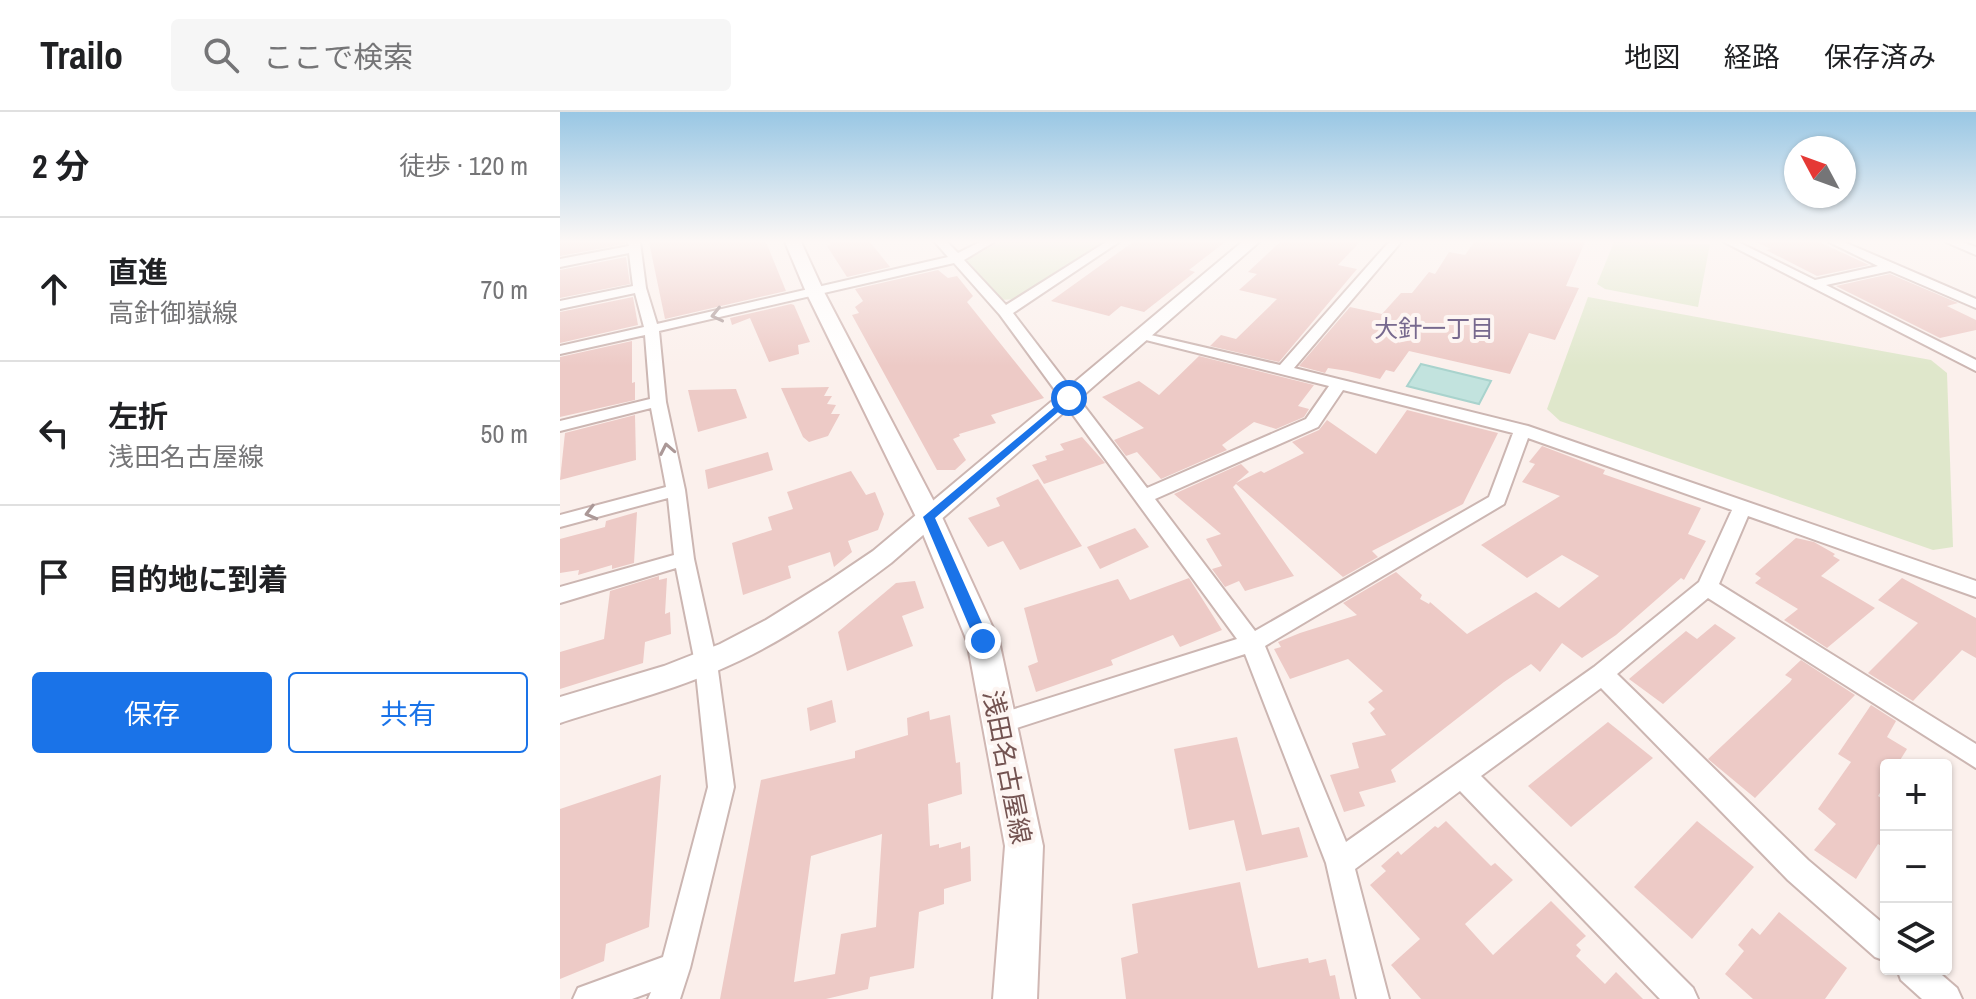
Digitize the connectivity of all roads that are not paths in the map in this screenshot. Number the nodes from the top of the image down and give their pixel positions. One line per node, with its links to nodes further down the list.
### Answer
1 (639, 283): 10 (street)
2 (811, 283): 11 (main road, 浅田名古屋線)
3 (852, 283): 11 (street)
4 (979, 283): 14 (street)
5 (1049, 283): 14 (street)
6 (1203, 283): 16 (street)
7 (1359, 283): 19 (street)
8 (1928, 283): 12 (street)
9 (1815, 284): 18 (street)
10 (640, 288): 13 (street); 15 (street)
11 (815, 292): 15 (street, one-way to 15); 28 (main road, 浅田名古屋線)
12 (1976, 304)
13 (560, 305)
14 (1005, 312): 21 (street)
15 (652, 330): 17 (street); 22 (street)
16 (1143, 335): 19 (street); 21 (street)
17 (560, 350)
18 (1976, 366)
19 (1284, 370): 20 (street)
20 (1339, 384): 24 (street); 26 (street)
21 (1069, 398): 26 (street); 28 (street)
22 (658, 402): 23 (street); 25 (street, one-way to 22)
23 (560, 426)
24 (1522, 430): 27 (street); 34 (street)
25 (676, 490): 29 (street, one-way to 29); 30 (street)
26 (1143, 497): 34 (street)
27 (1743, 507): 31 (street); 32 (street)
28 (929, 517): 35 (street); 38 (main road, 浅田名古屋線)
29 (560, 521)
30 (684, 559): 33 (street); 35 (street)
31 (1707, 587): 36 (street); 39 (street)
32 (1976, 589)
33 (560, 595)
34 (1252, 643): 38 (street); 41 (street)
35 (706, 663): 37 (street); 43 (street)
36 (1602, 674): 40 (street); 42 (street)
37 (560, 710)
38 (998, 724): 47 (main road, 浅田名古屋線)
39 (1976, 757)
40 (1462, 775): 41 (street); 49 (street)
41 (1340, 863): 48 (street)
42 (1880, 941)
43 (675, 968): 45 (street); 46 (street)
44 (1919, 975): 50 (street)
45 (589, 999)
46 (664, 999)
47 (1015, 999)
48 (1373, 999)
49 (1682, 999)
50 (1946, 999)

